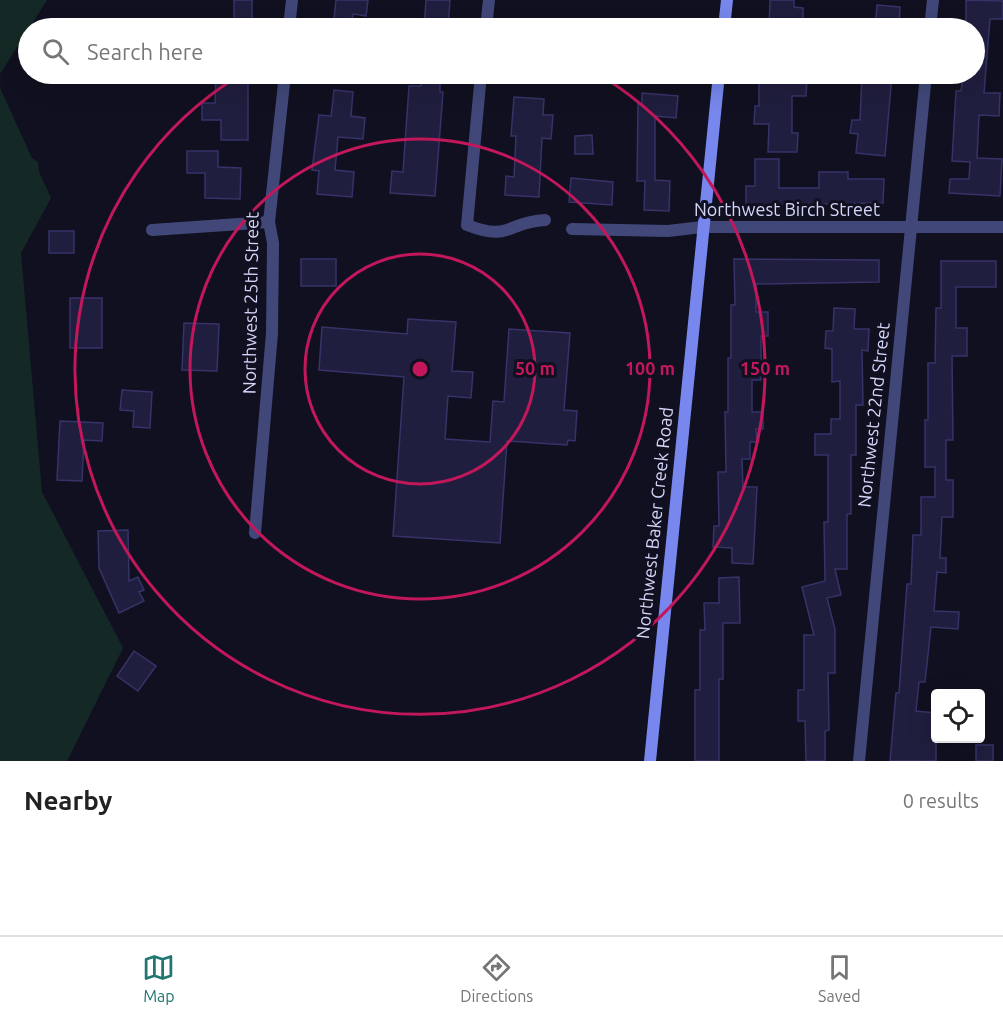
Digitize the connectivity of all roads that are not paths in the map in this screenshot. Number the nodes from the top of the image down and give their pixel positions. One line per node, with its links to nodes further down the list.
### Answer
1 (292, 0): 5 (street)
2 (489, 0): 6 (street)
3 (727, 0): 7 (main road)
4 (933, 0): 8 (street)
5 (291, 18)
6 (487, 18)
7 (725, 18)
8 (931, 18)
9 (284, 84): 14 (street, Northwest 25th Street)
10 (480, 84): 13 (street)
11 (718, 84): 15 (main road, Northwest Baker Creek Road)
12 (925, 84): 16 (street, Northwest 22nd Street)
13 (546, 220)
14 (269, 222): 19 (street); 20 (street, Northwest 25th Street)
15 (702, 227): 16 (street, Northwest Birch Street); 18 (street, Northwest Birch Street); 21 (main road, Northwest Baker Creek Road)
16 (911, 227): 17 (street, Northwest Birch Street); 22 (street, Northwest 22nd Street)
17 (1003, 228)
18 (572, 229)
19 (153, 230)
20 (255, 533)
21 (650, 761)
22 (859, 761)

